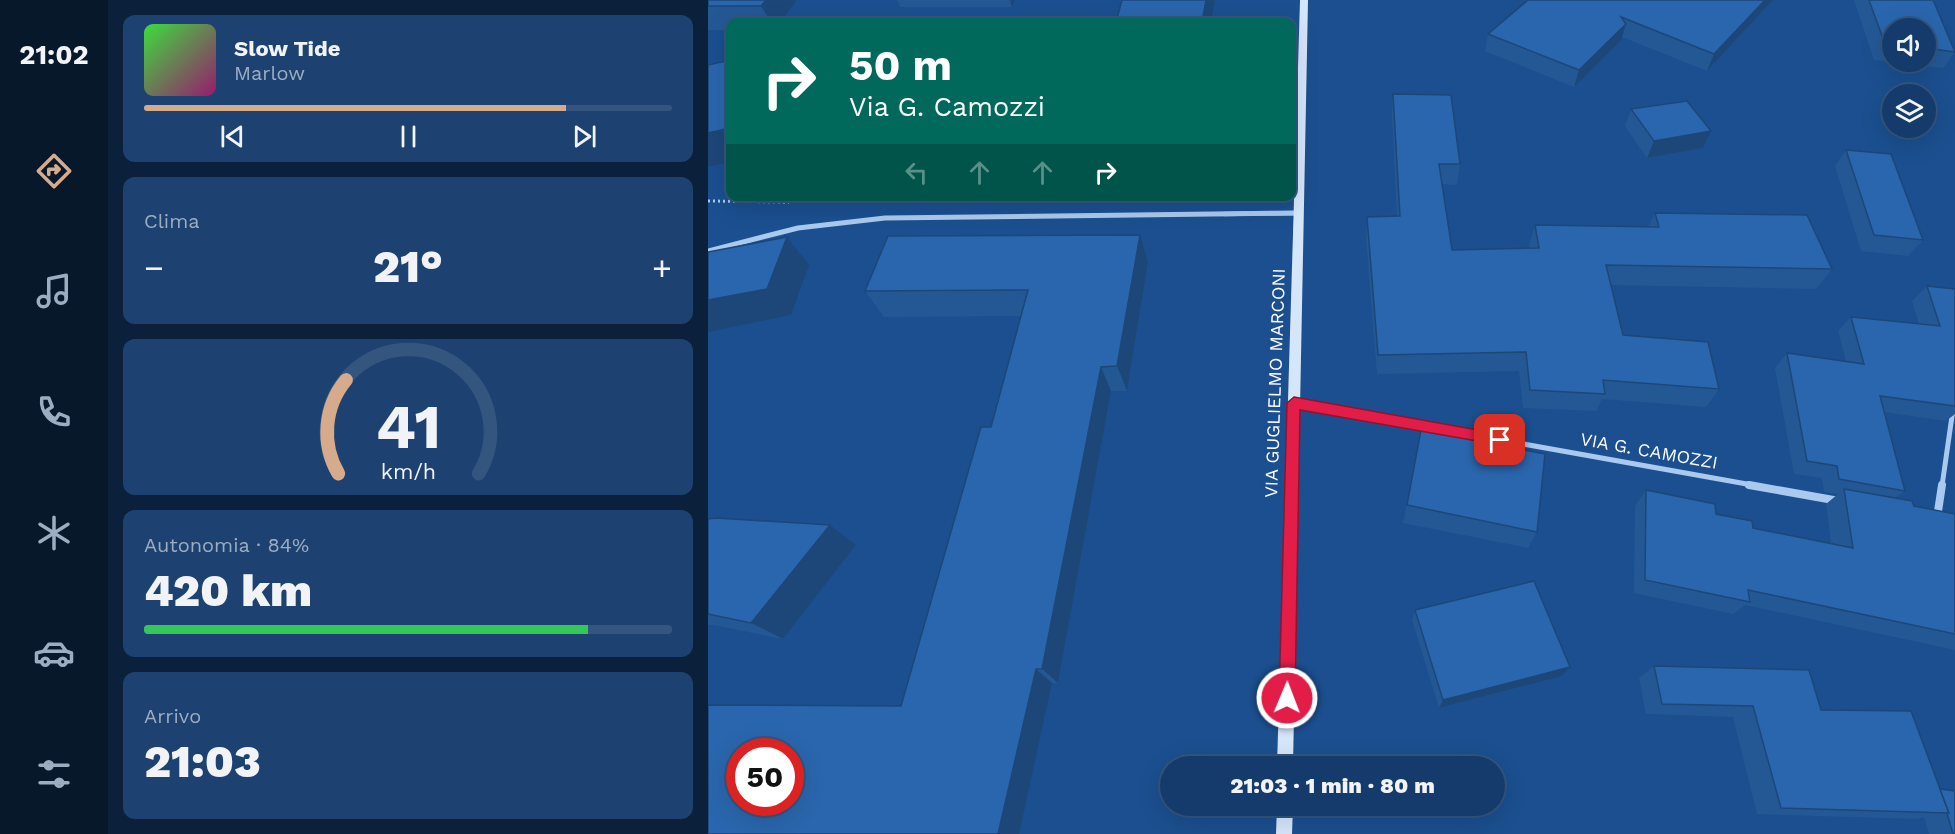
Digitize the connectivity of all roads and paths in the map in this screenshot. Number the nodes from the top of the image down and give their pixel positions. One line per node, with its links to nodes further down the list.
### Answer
1 (1304, 0): 2 (main road, VIA GUGLIELMO MARCONI)
2 (1300, 213): 3 (street); 5 (main road, VIA GUGLIELMO MARCONI)
3 (708, 251)
4 (1955, 395): 8 (street)
5 (1294, 403): 6 (street, VIA G. CAMOZZI); 10 (main road, VIA GUGLIELMO MARCONI)
6 (1843, 501)
7 (1926, 516): 8 (street)
8 (1937, 518): 9 (street)
9 (1940, 528)
10 (1286, 756)
11 (1285, 816): 12 (main road)
12 (1284, 834)

